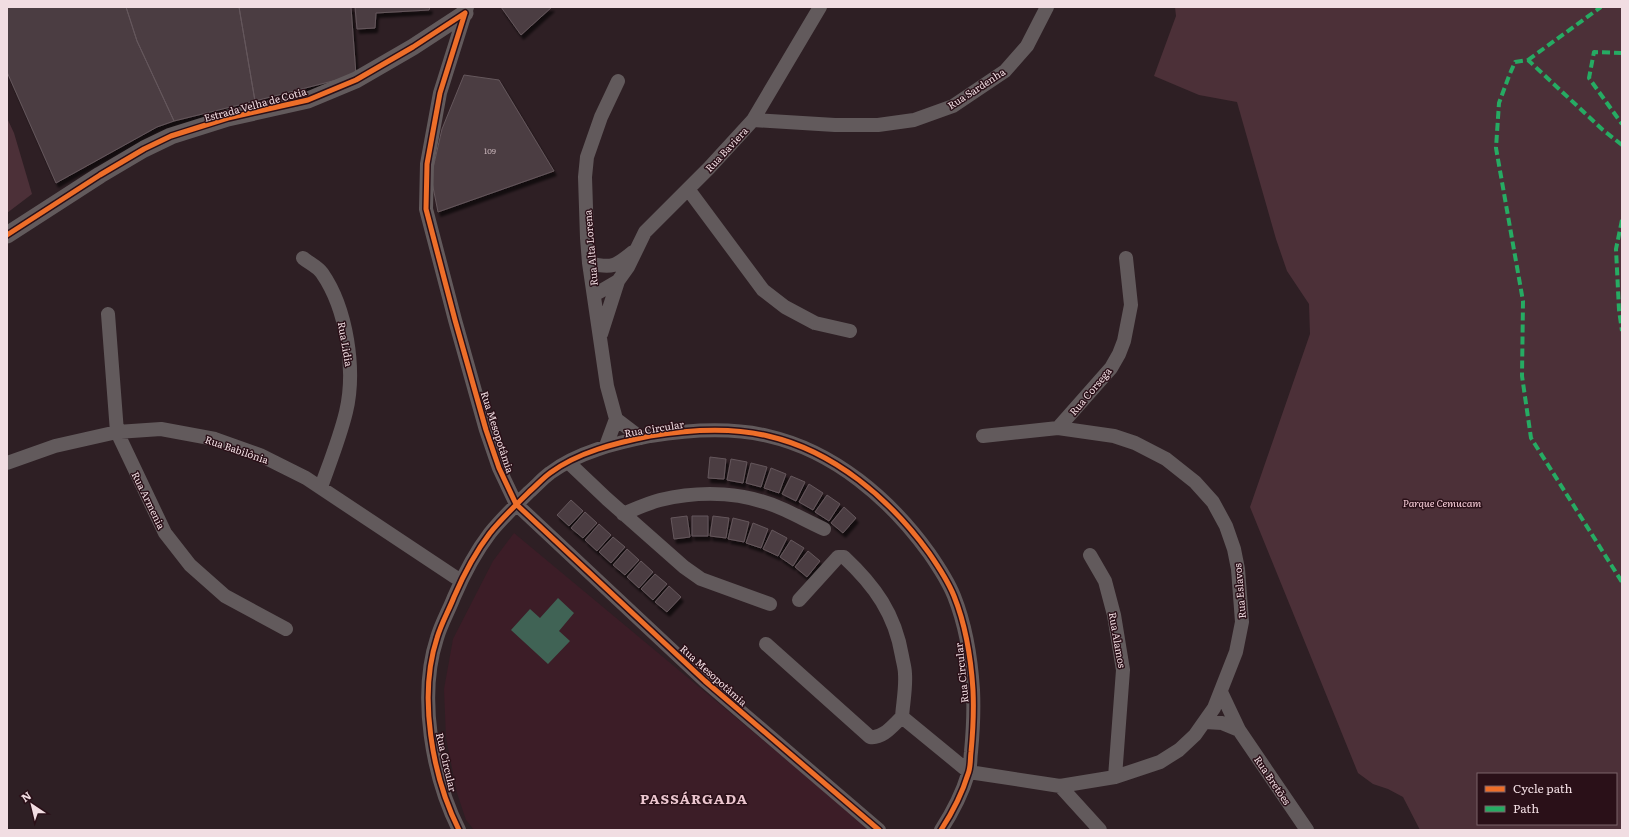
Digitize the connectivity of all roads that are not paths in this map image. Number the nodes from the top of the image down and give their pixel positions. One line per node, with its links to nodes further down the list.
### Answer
1 (820, 7): 5 (street, Rua Baviera)
2 (1046, 7): 5 (street, Rua Sardenha)
3 (468, 9): 7 (street, Estrada Velha de Cotia); 26 (street, Rua Mesopotâmia)
4 (618, 81): 11 (street, Rua Alta Lorena)
5 (753, 120): 6 (street, Rua Baviera)
6 (688, 189): 8 (street, Rua Baviera); 15 (street)
7 (7, 235)
8 (635, 251): 11 (street); 12 (street, Rua Baviera)
9 (303, 258): 25 (street, Rua Lidia)
10 (1126, 258): 18 (street, Rua Corsega)
11 (590, 263): 13 (street, Rua Alta Lorena)
12 (618, 281): 13 (street, Rua Baviera); 16 (street, Rua Baviera)
13 (594, 295): 16 (street, Rua Alta Lorena)
14 (108, 314): 19 (street, Rua Armenia)
15 (850, 331)
16 (600, 338): 17 (street, Rua Alta Lorena)
17 (616, 419): 21 (street); 22 (street)
18 (1058, 428): 20 (street, Rua Eslavos); 35 (street, Rua Eslavos)
19 (117, 432): 24 (street, Rua Babilônia); 25 (street, Rua Babilônia); 33 (street, Rua Armenia)
20 (983, 436)
21 (641, 438): 22 (street, Rua Circular); 39 (street, Rua Circular)
22 (606, 446): 23 (street, Rua Circular)
23 (568, 462): 26 (street, Rua Circular); 27 (street)
24 (7, 463)
25 (321, 487): 30 (street, Rua Babilônia)
26 (516, 504): 30 (street, Rua Circular); 43 (street, Rua Mesopotâmia)
27 (623, 514): 28 (street); 32 (street)
28 (824, 529)
29 (1090, 555): 40 (street, Rua Alamos)
30 (461, 581): 42 (street, Rua Circular)
31 (799, 600): 36 (street)
32 (770, 604)
33 (286, 629)
34 (766, 644): 36 (street)
35 (1221, 692): 37 (street, Rua Eslavos); 38 (street, Rua Bretões)
36 (902, 718): 39 (street)
37 (1205, 722): 38 (street); 40 (street, Rua Eslavos)
38 (1240, 730): 46 (street, Rua Bretões)
39 (969, 772): 41 (street, Rua Eslavos); 44 (street, Rua Circular)
40 (1115, 777): 41 (street, Rua Eslavos)
41 (1060, 786): 45 (street)
42 (459, 830)
43 (879, 830)
44 (941, 830)
45 (1100, 830)
46 (1307, 830)

